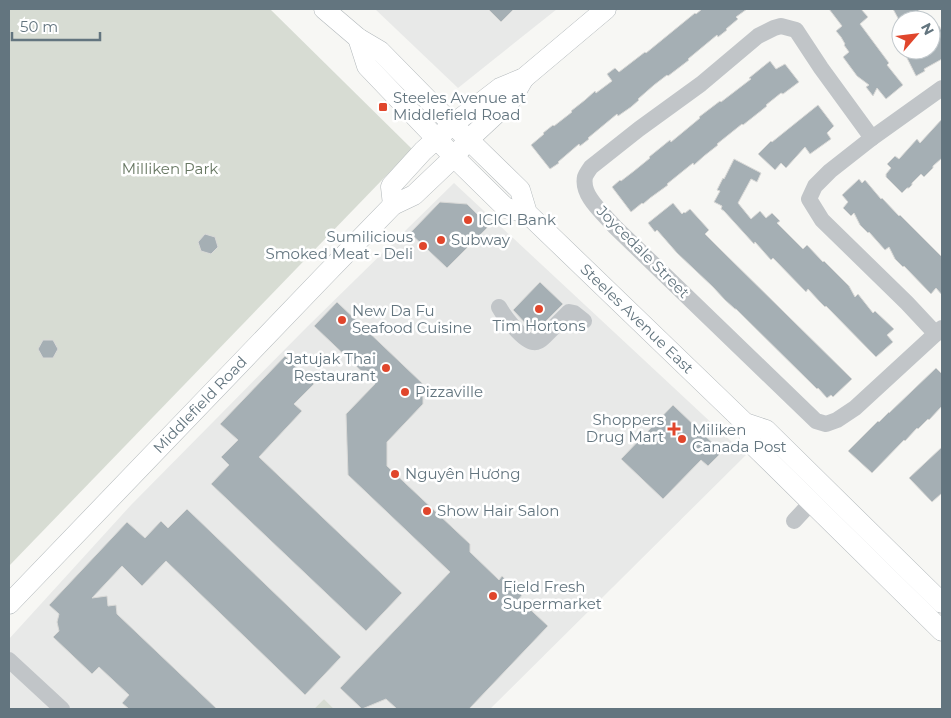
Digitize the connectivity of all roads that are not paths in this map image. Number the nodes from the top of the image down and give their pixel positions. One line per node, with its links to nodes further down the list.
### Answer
1 (324, 9): 3 (main road, Steeles Avenue East)
2 (606, 9): 4 (main road, Middlefield Road)
3 (358, 38): 6 (main road, Steeles Avenue East); 7 (main road, Steeles Avenue East)
4 (524, 78): 6 (main road, Middlefield Road); 9 (main road, Middlefield Road)
5 (942, 88): 8 (street)
6 (453, 124): 7 (main road, Middlefield Road); 9 (main road, Steeles Avenue East)
7 (436, 138): 10 (main road, Steeles Avenue East); 11 (main road, Middlefield Road)
8 (872, 138): 15 (street); 15 (street, Joycedale Street)
9 (468, 140): 10 (main road, Middlefield Road); 12 (main road, Steeles Avenue East)
10 (454, 157): 11 (main road, Middlefield Road); 12 (main road, Steeles Avenue East)
11 (393, 205): 21 (main road, Middlefield Road)
12 (527, 213): 16 (main road, Steeles Avenue East)
13 (499, 307): 14 (street)
14 (584, 321)
15 (939, 331)
16 (746, 423): 17 (main road, Steeles Avenue East); 18 (main road, Steeles Avenue East)
17 (825, 488): 18 (street); 20 (main road, Steeles Avenue East)
18 (811, 502): 19 (street); 22 (main road, Steeles Avenue East)
19 (794, 520)
20 (942, 603)
21 (9, 604)
22 (942, 631)
23 (9, 660): 24 (street)
24 (62, 709)

